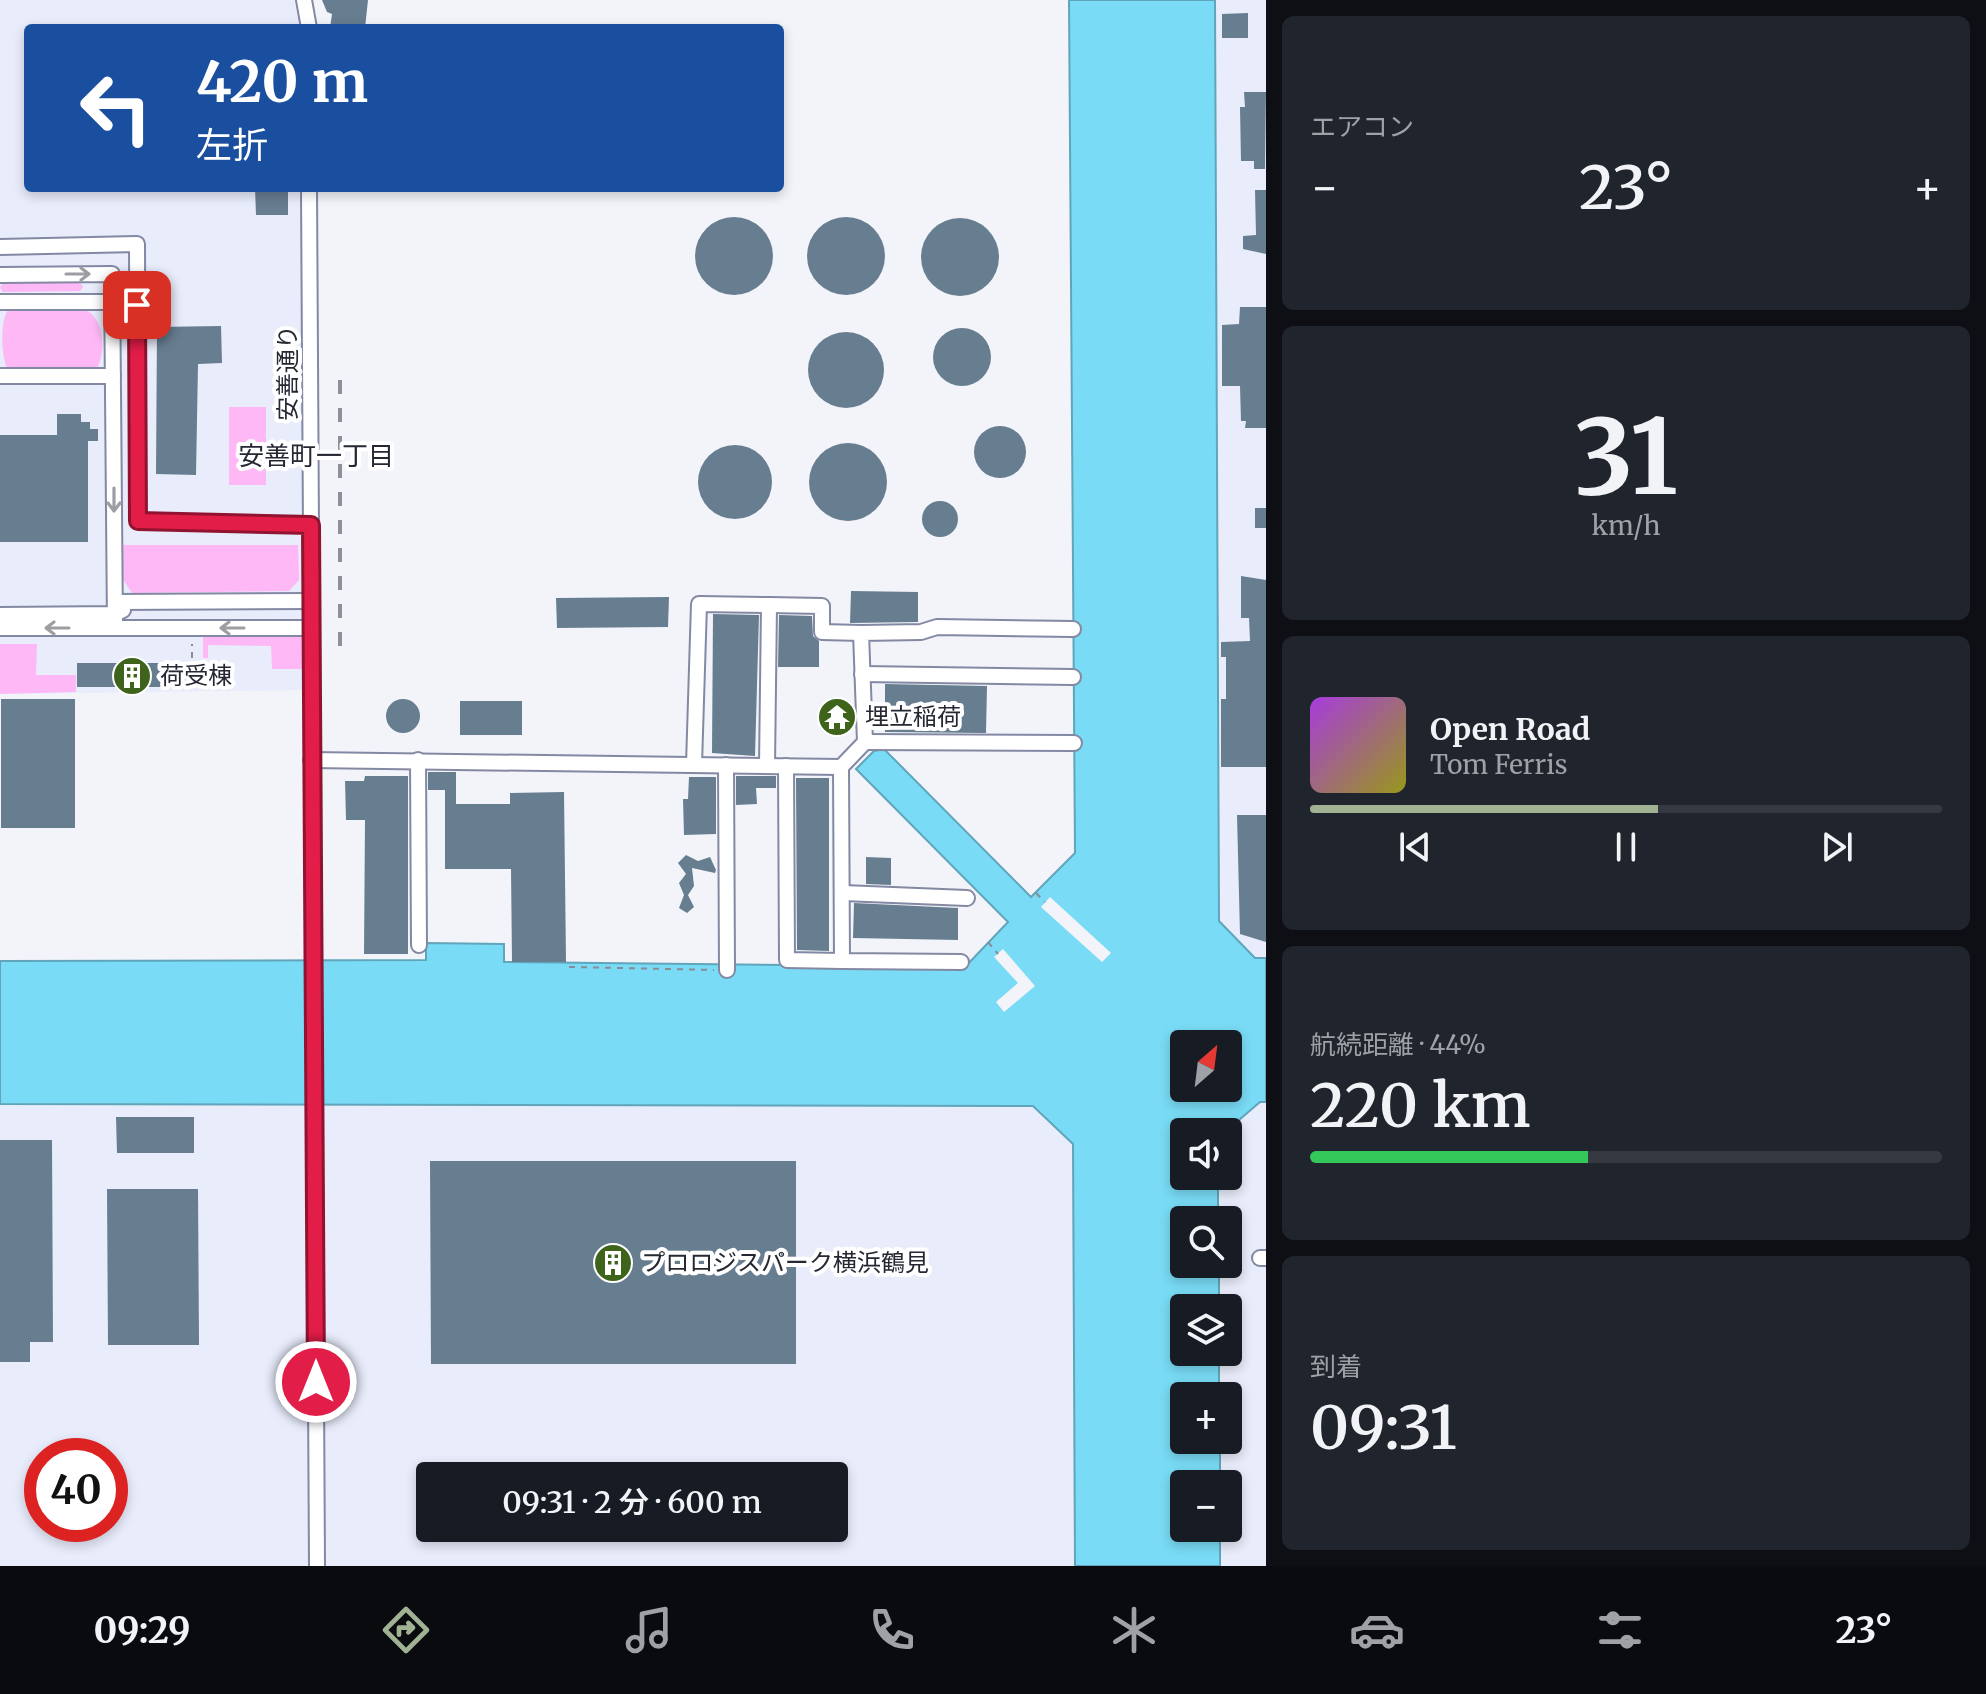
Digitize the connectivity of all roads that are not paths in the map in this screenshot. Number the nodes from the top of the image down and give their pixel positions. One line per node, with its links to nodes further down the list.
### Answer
1 (304, 0): 2 (street)
2 (308, 24)
3 (309, 192): 10 (street, 安善通り)
4 (0, 247): 10 (street)
5 (0, 275): 7 (street, one-way to 7)
6 (0, 302): 7 (street)
7 (113, 302): 9 (street)
8 (0, 376): 9 (street)
9 (113, 376): 13 (street, one-way to 13)
10 (311, 525): 11 (street, 安善通り)
11 (310, 601): 13 (street); 16 (street, 安善通り)
12 (769, 605): 18 (street); 25 (street); 27 (street)
13 (115, 614): 14 (street); 15 (street, one-way to 15); 16 (street, one-way to 13)
14 (0, 615)
15 (0, 628)
16 (310, 628): 23 (street, 安善通り)
17 (1073, 629): 18 (street)
18 (861, 633): 19 (street)
19 (862, 674): 20 (street); 21 (street)
20 (1073, 677)
21 (865, 742): 22 (street); 29 (street)
22 (1074, 743)
23 (311, 760): 24 (street); 36 (street, 安善通り)
24 (418, 760): 25 (street); 32 (street)
25 (694, 765): 26 (street)
26 (726, 765): 27 (street); 35 (street)
27 (767, 766): 28 (street)
28 (786, 766): 29 (street); 33 (street)
29 (841, 767): 30 (street)
30 (843, 893): 31 (street); 33 (street)
31 (967, 898)
32 (419, 945)
33 (842, 961): 34 (street)
34 (961, 962)
35 (727, 970)
36 (317, 1566)

